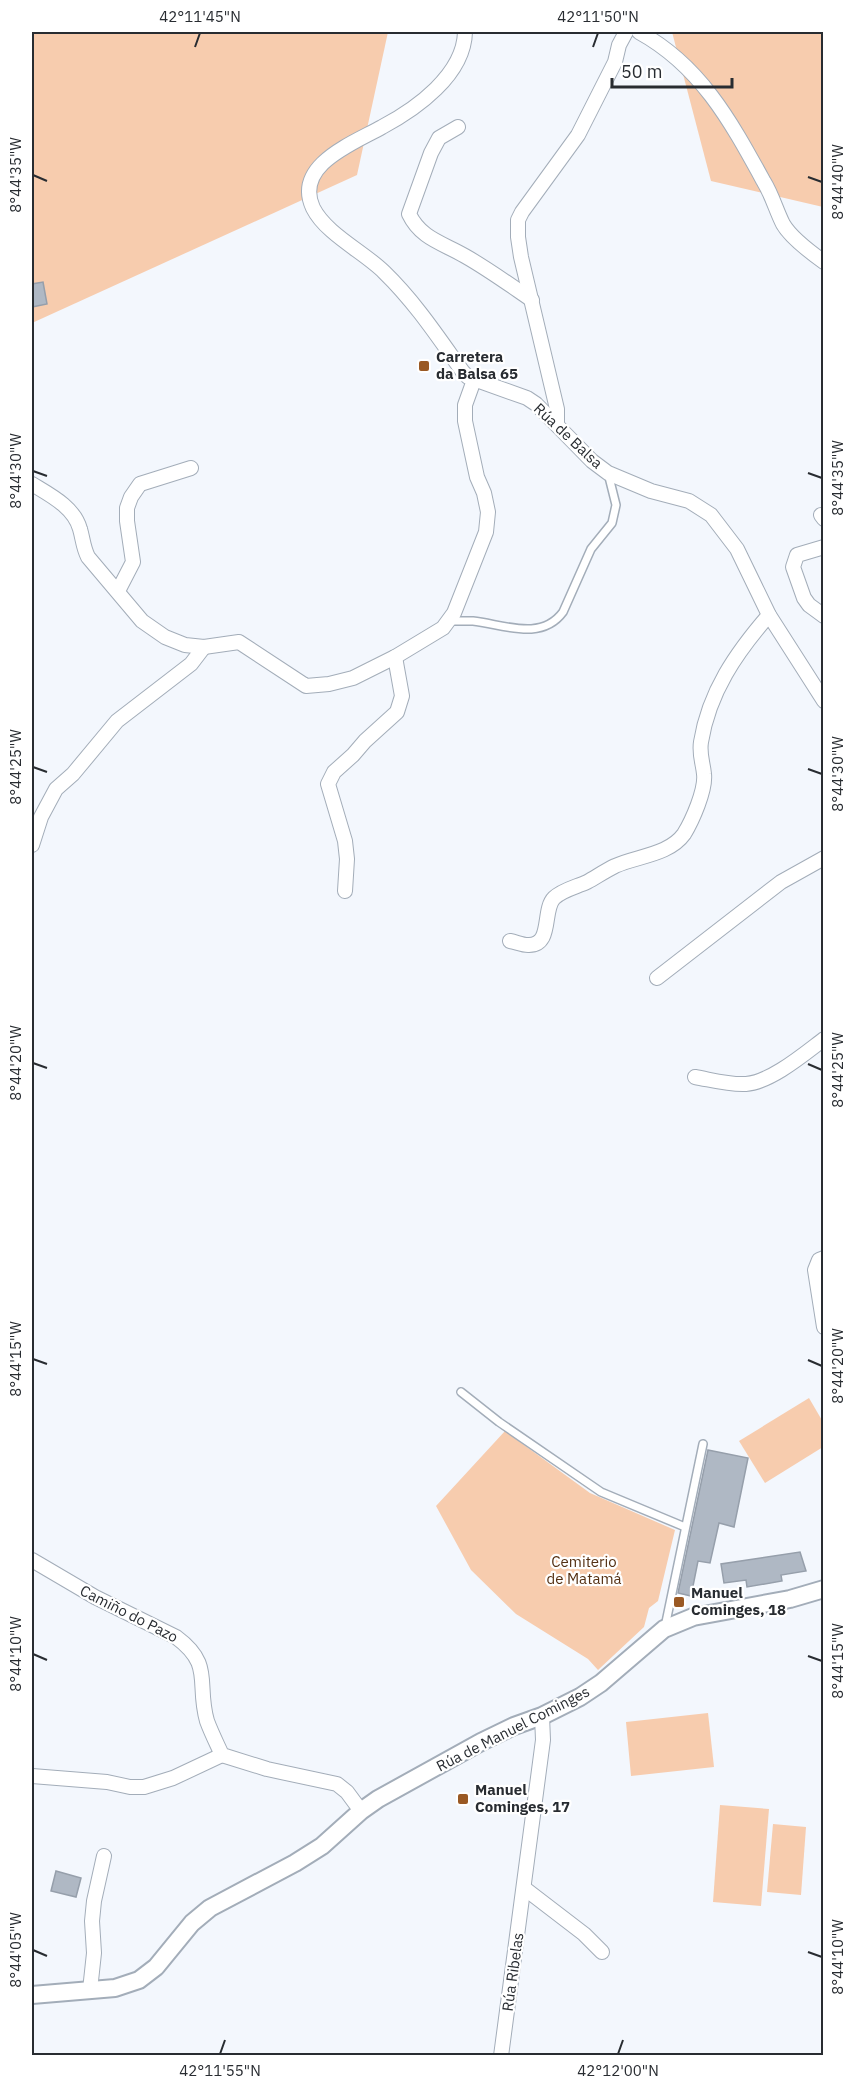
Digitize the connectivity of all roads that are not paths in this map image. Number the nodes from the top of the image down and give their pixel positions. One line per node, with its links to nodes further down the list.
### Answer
1 (465, 32): 7 (street, Rúa de Balsa)
2 (626, 32): 6 (street)
3 (639, 32): 5 (street)
4 (458, 127): 6 (street)
5 (824, 261)
6 (532, 300): 8 (street)
7 (474, 380): 8 (street, Rúa de Balsa); 16 (street)
8 (556, 424): 10 (street, Rúa de Balsa)
9 (191, 468): 13 (street)
10 (608, 473): 14 (street, Rúa de Balsa); 16 (lane)
11 (32, 484): 13 (street)
12 (824, 547): 15 (street)
13 (118, 591): 17 (street)
14 (769, 615): 19 (street, Rúa de Balsa); 23 (street)
15 (824, 616)
16 (448, 621): 18 (street)
17 (204, 647): 18 (street); 20 (street)
18 (395, 657): 22 (street)
19 (824, 701)
20 (32, 845)
21 (824, 858): 24 (street)
22 (345, 891)
23 (510, 941)
24 (657, 978)
25 (824, 1039): 26 (street)
26 (695, 1077)
27 (824, 1258): 28 (street)
28 (824, 1326)
29 (461, 1392): 31 (lane)
30 (703, 1444): 31 (lane)
31 (685, 1527): 34 (lane)
32 (32, 1560): 36 (street, Camiño do Pazo)
33 (824, 1589): 34 (street, Rúa de Manuel Cominges)
34 (664, 1629): 35 (street, Rúa de Manuel Cominges)
35 (542, 1716): 38 (street, Rúa de Manuel Cominges); 40 (street, Rúa Ribelas)
36 (222, 1755): 37 (street); 38 (street)
37 (32, 1776)
38 (361, 1811): 42 (street, Rúa de Manuel Cominges)
39 (104, 1856): 42 (street)
40 (524, 1888): 41 (street); 44 (street, Rúa Ribelas)
41 (602, 1953)
42 (90, 1990): 43 (street, Rúa de Manuel Cominges)
43 (32, 1995)
44 (501, 2055)

